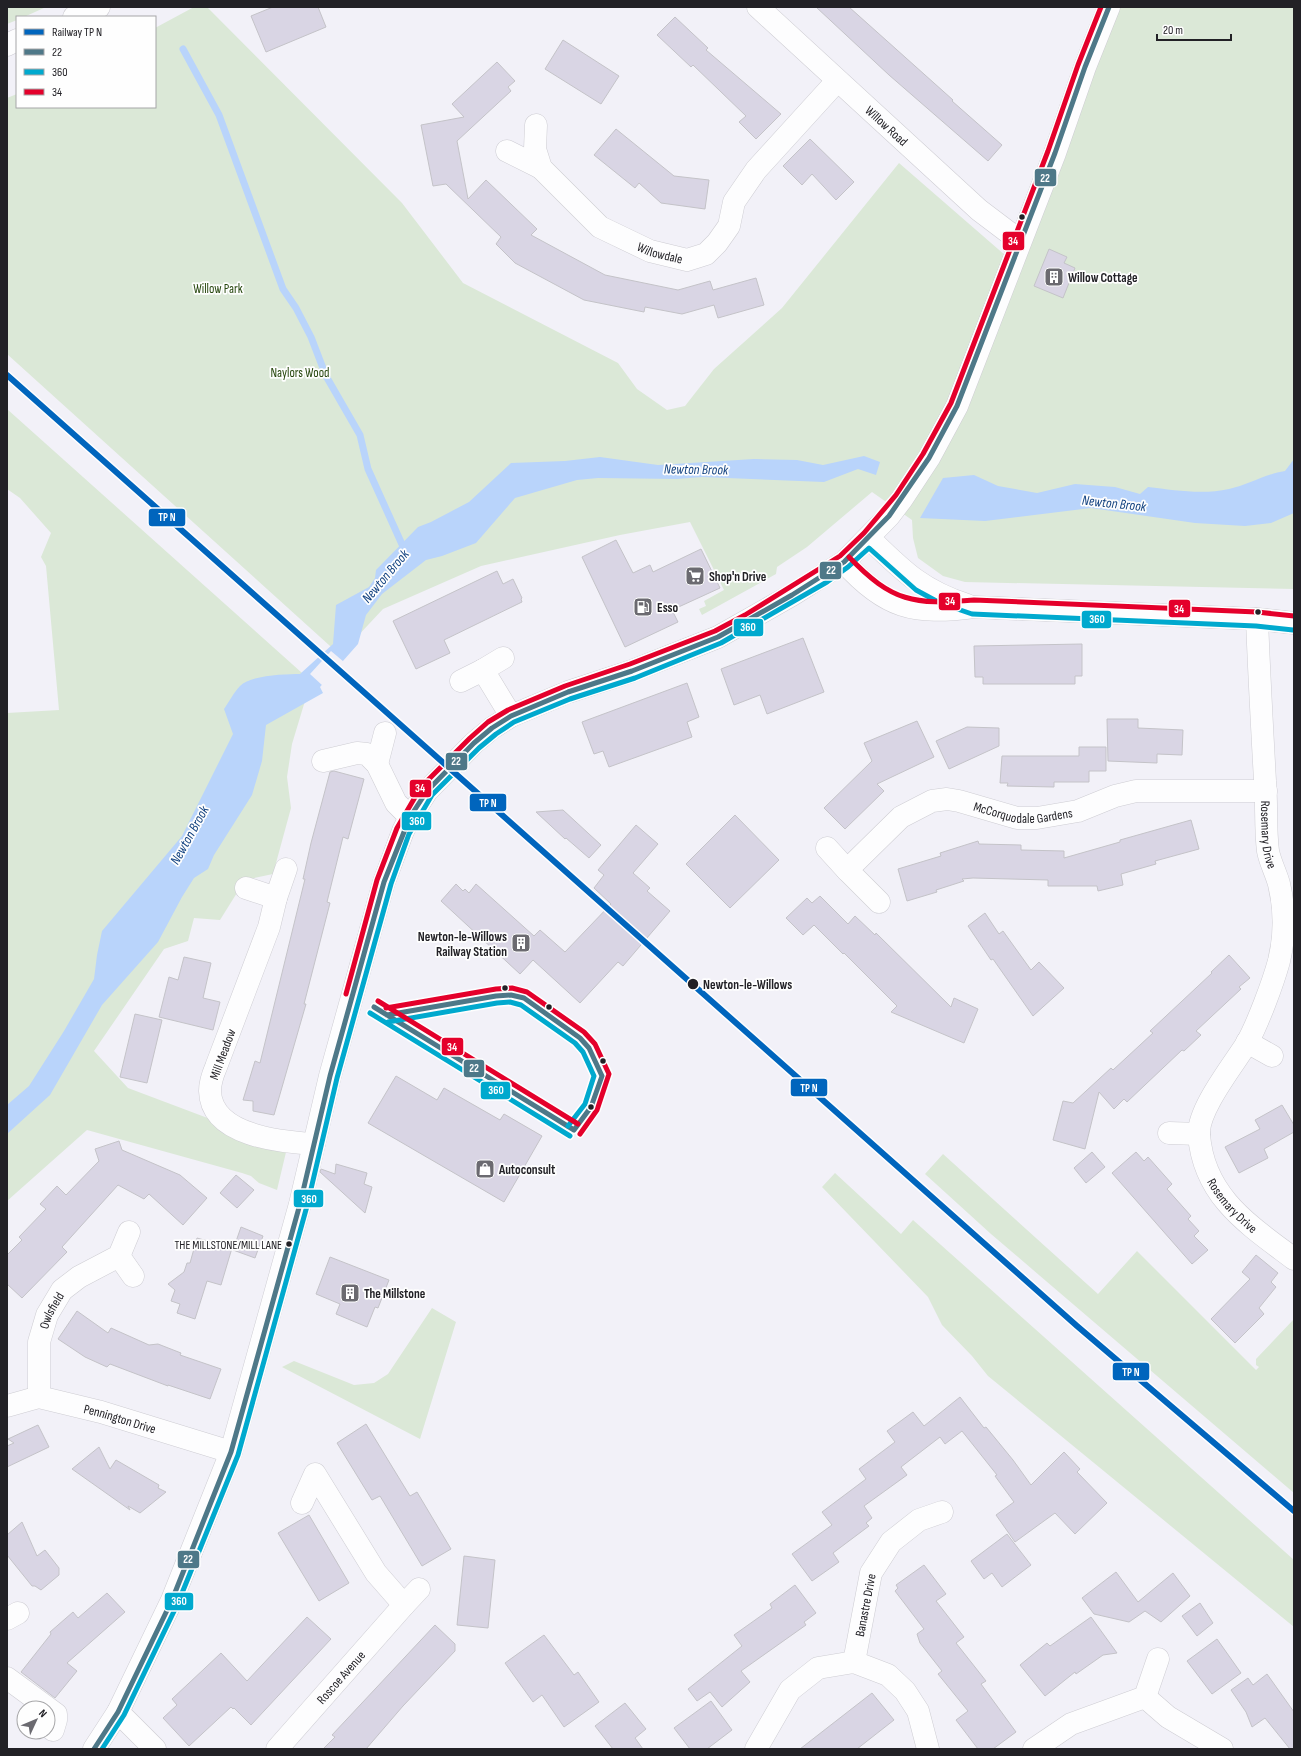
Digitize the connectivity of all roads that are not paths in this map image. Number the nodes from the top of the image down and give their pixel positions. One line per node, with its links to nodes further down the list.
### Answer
1 (99, 7): 4 (street)
2 (758, 7): 7 (street, Willow Road)
3 (1109, 7): 11 (street)
4 (76, 16)
5 (16, 40): 6 (street)
6 (7, 45)
7 (837, 81): 10 (street, Willowdale); 11 (street, Willow Road)
8 (536, 125): 10 (street, Willowdale)
9 (508, 151): 10 (street, Willowdale)
10 (541, 168)
11 (1020, 241): 12 (street)
12 (869, 538): 13 (street); 14 (street)
13 (844, 562): 14 (street); 20 (street)
14 (974, 607): 15 (street)
15 (1257, 619): 16 (street); 24 (street, Rosemary Drive)
16 (1294, 622)
17 (503, 658): 18 (street)
18 (483, 670): 19 (street); 20 (street)
19 (461, 681)
20 (510, 716): 25 (street)
21 (385, 733): 23 (street)
22 (323, 761): 23 (street)
23 (375, 761): 25 (street)
24 (1266, 792): 28 (street, McCorquodale Gardens); 32 (street, Rosemary Drive)
25 (410, 817): 36 (street)
26 (826, 848): 28 (street)
27 (286, 869): 30 (street, Mill Meadow)
28 (848, 870): 31 (street)
29 (246, 888): 30 (street)
30 (276, 898): 36 (street, Mill Meadow)
31 (879, 902)
32 (1247, 1042): 33 (street); 35 (street, Rosemary Drive)
33 (1272, 1056)
34 (1169, 1134): 35 (street)
35 (1199, 1134): 39 (street, Rosemary Drive)
36 (314, 1144): 43 (street)
37 (129, 1232): 38 (street)
38 (119, 1256): 40 (street); 41 (street, Owlsfield)
39 (1294, 1259)
40 (133, 1276)
41 (39, 1397): 42 (street, Pennington Drive); 43 (street, Pennington Drive)
42 (7, 1406)
43 (231, 1452): 53 (street)
44 (302, 1503): 47 (street)
45 (943, 1514): 49 (street, Banastre Drive)
46 (419, 1589): 47 (street, Roscoe Avenue)
47 (404, 1605): 56 (street, Roscoe Avenue)
48 (1158, 1659): 51 (street)
49 (854, 1662): 57 (street); 58 (street)
50 (7, 1678): 52 (street)
51 (1145, 1697): 59 (street); 60 (street)
52 (37, 1700)
53 (118, 1712): 54 (street); 55 (street)
54 (94, 1749)
55 (155, 1749)
56 (277, 1749)
57 (756, 1749)
58 (928, 1749)
59 (1034, 1749)
60 (1222, 1749)

